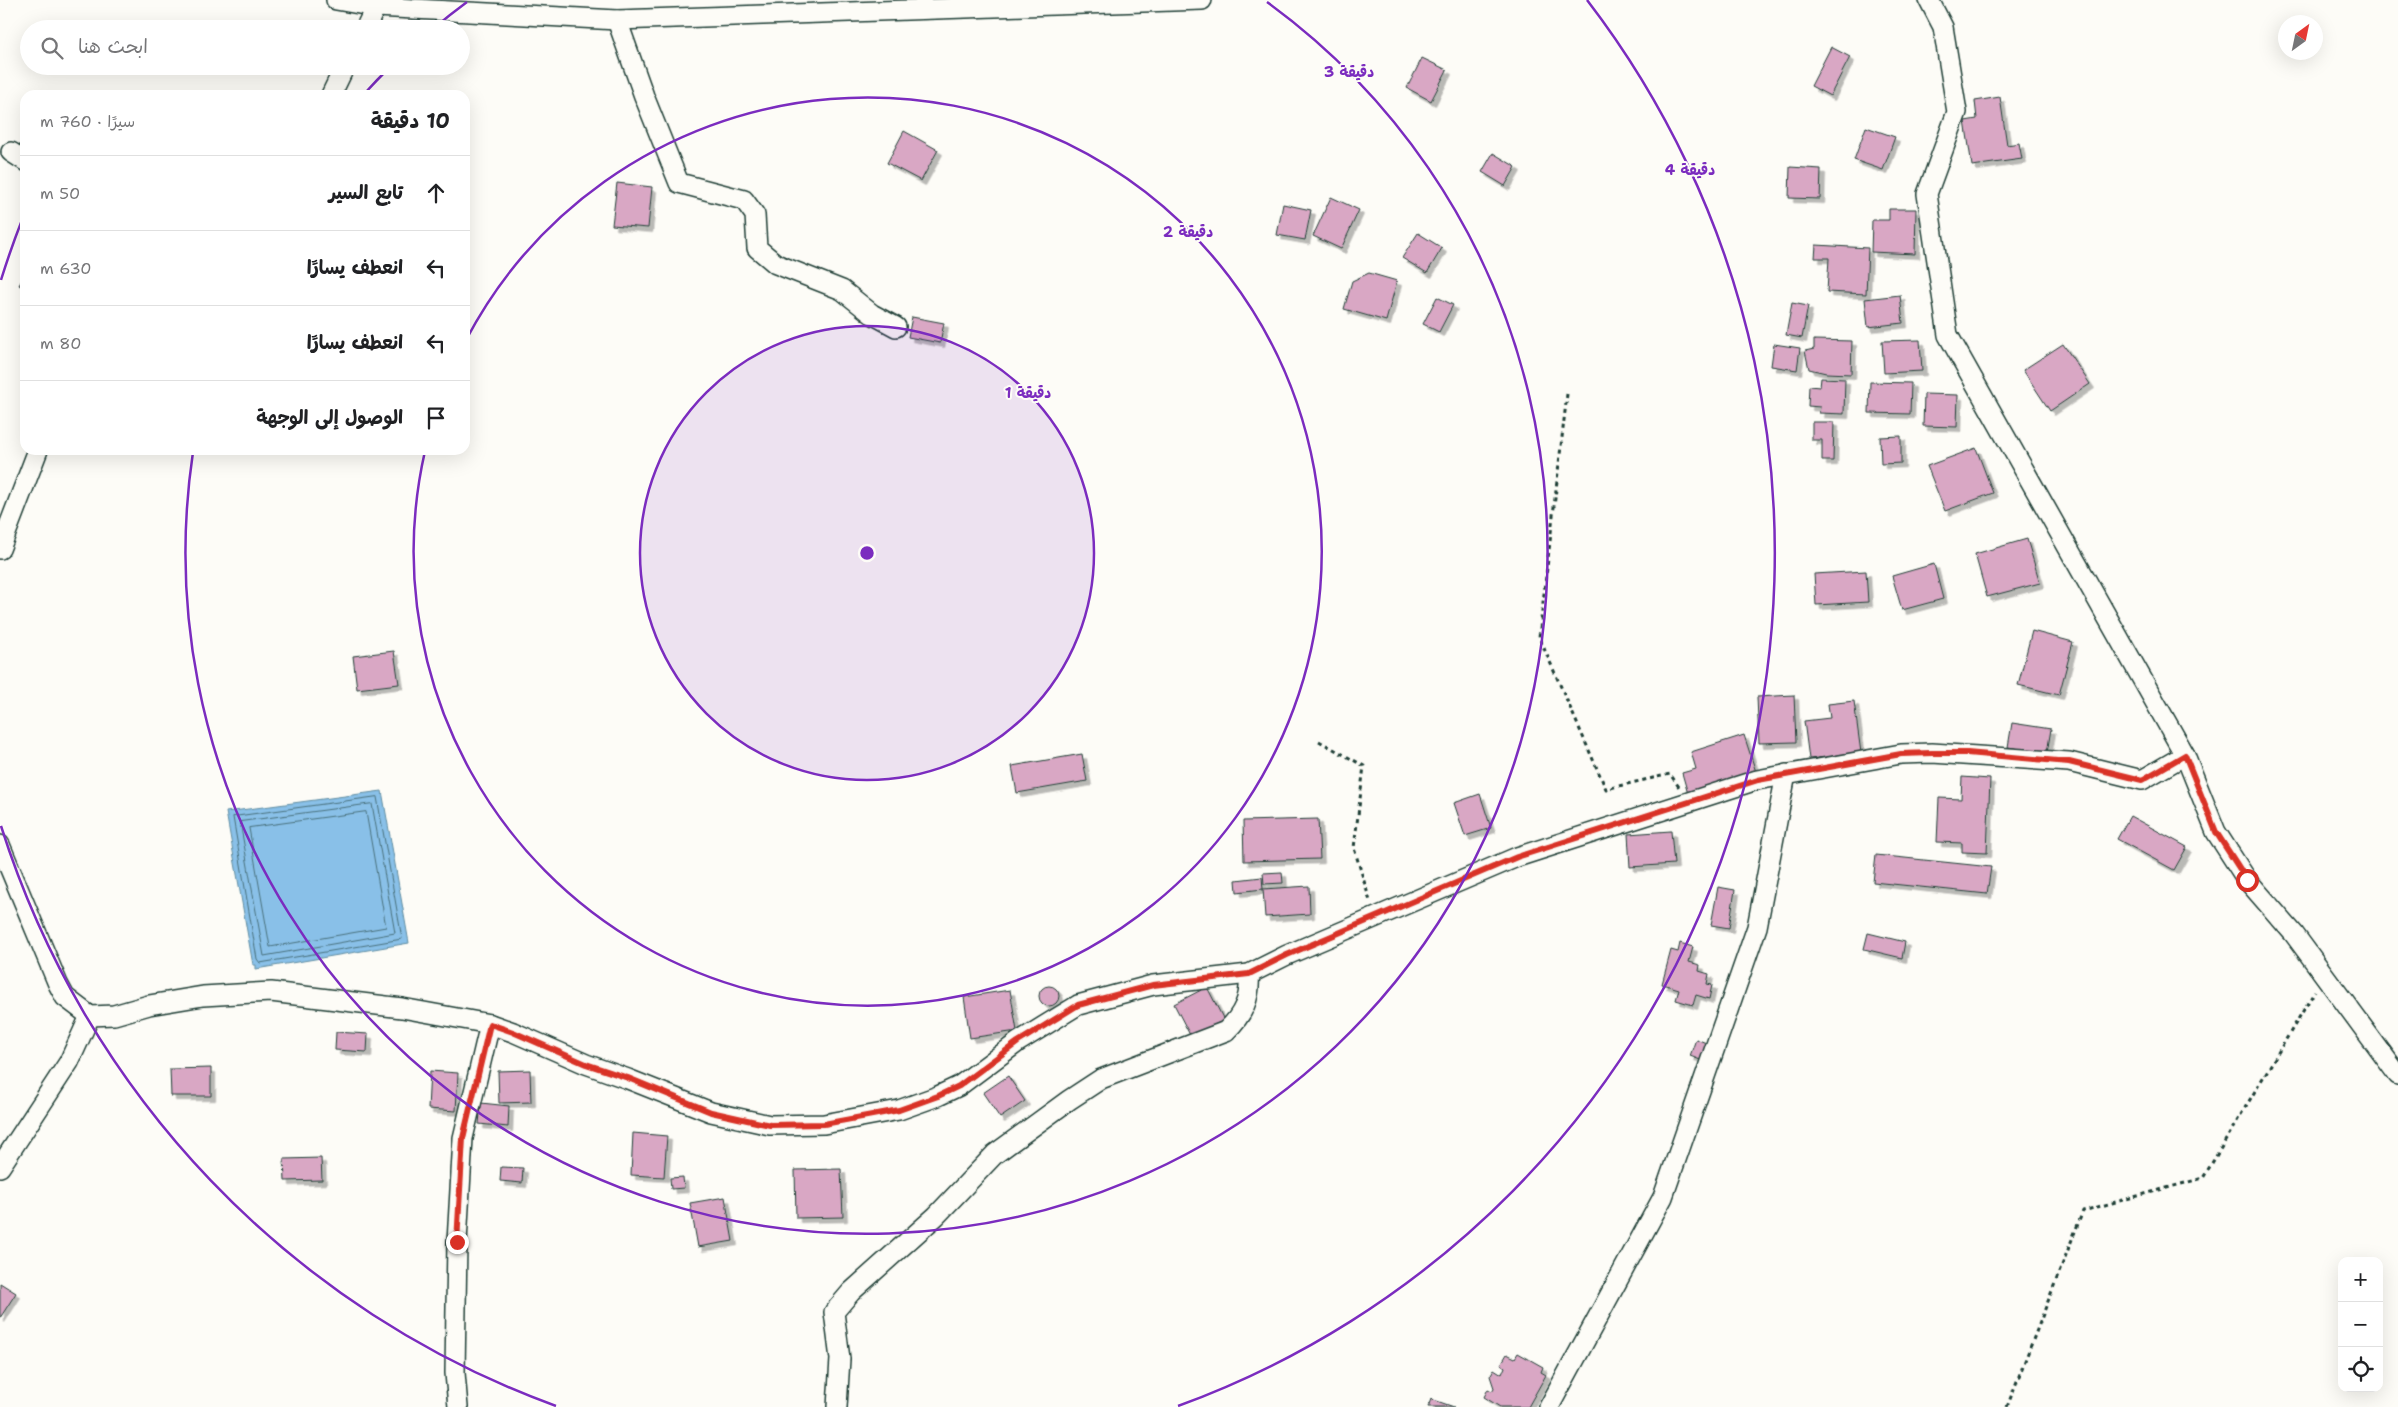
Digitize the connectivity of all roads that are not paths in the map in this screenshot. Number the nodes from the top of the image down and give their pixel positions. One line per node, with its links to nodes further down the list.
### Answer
1 (336, 0): 4 (street)
2 (1202, 0): 6 (street)
3 (1929, 0): 12 (street)
4 (378, 4): 5 (street); 6 (street)
5 (370, 20)
6 (617, 20): 9 (street)
7 (341, 75): 8 (street)
8 (333, 90)
9 (896, 327)
10 (36, 455): 11 (street)
11 (0, 548)
12 (2185, 755): 13 (street); 18 (street)
13 (1786, 774): 15 (street); 22 (street)
14 (0, 845): 16 (street)
15 (1249, 974): 17 (street); 21 (street)
16 (90, 1016): 17 (street); 19 (street)
17 (490, 1024): 20 (street)
18 (2398, 1075)
19 (0, 1167)
20 (458, 1407)
21 (837, 1407)
22 (1549, 1407)

